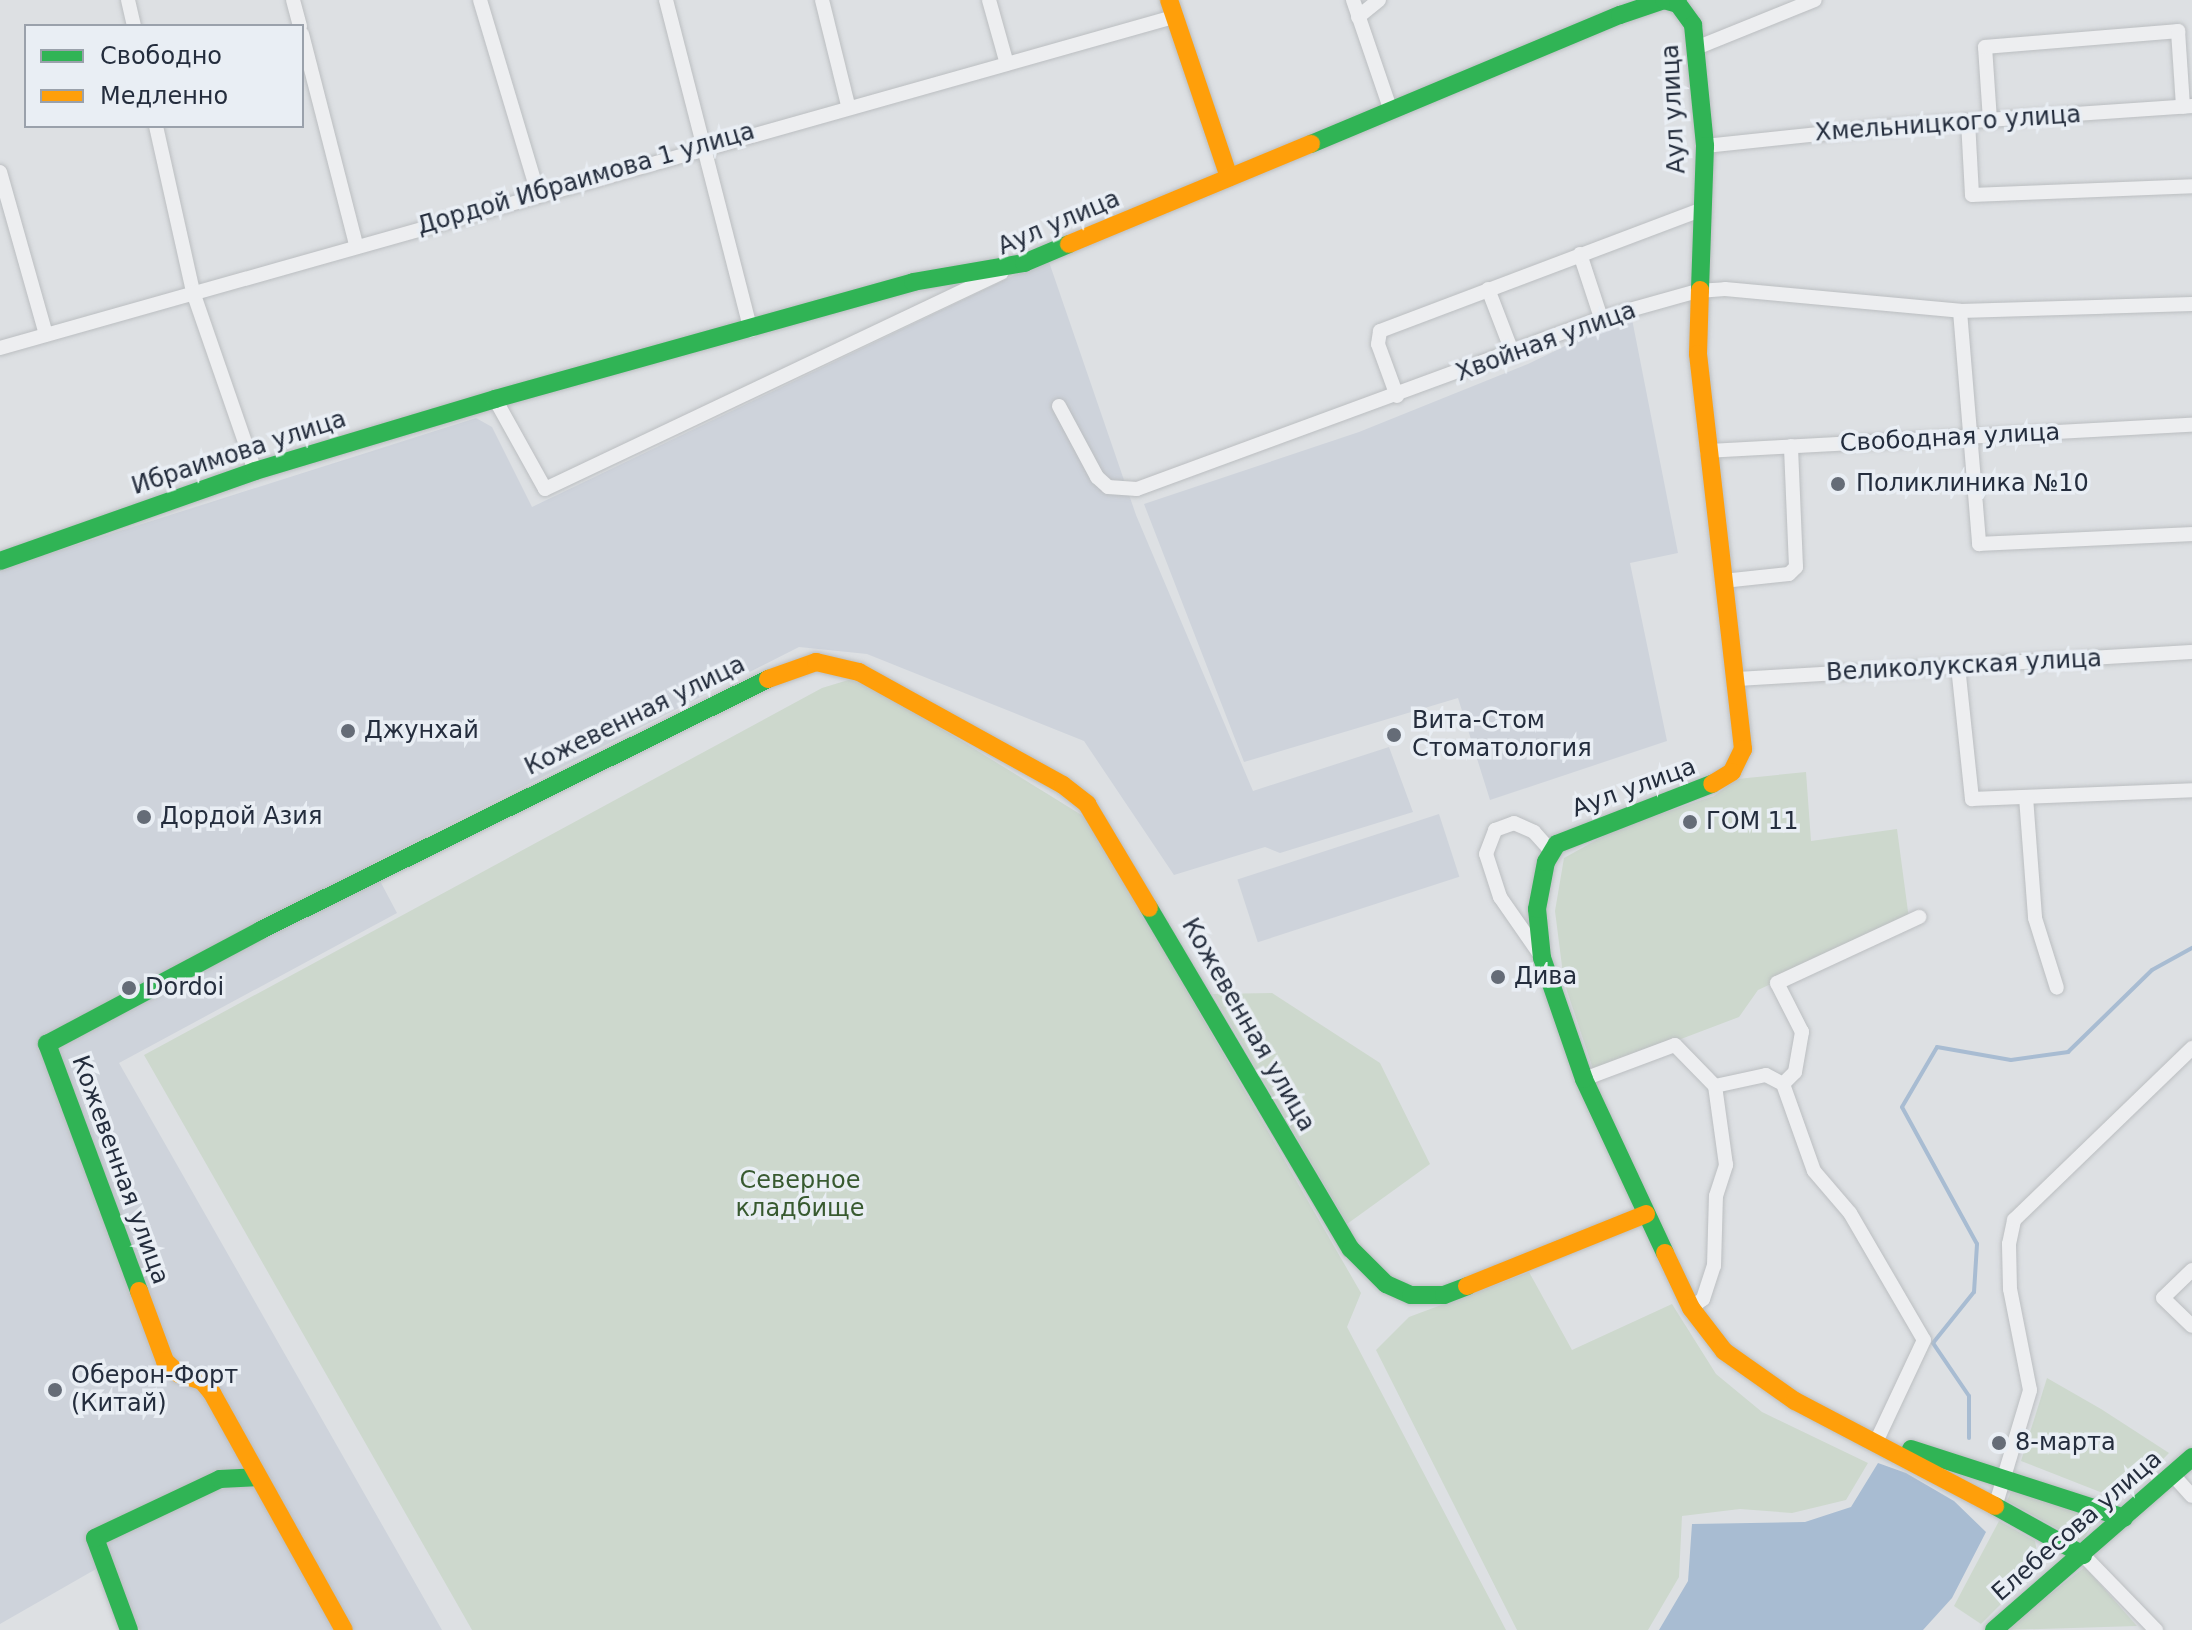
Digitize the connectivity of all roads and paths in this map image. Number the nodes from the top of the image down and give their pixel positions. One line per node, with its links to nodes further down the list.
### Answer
1 (128, 0): 13 (street)
2 (293, 0): 14 (street)
3 (480, 0): 29 (street)
4 (666, 0): 24 (street)
5 (822, 0): 18 (street)
6 (989, 0): 17 (street)
7 (1353, 0): 12 (street)
8 (1379, 0): 12 (street)
9 (1815, 0): 16 (street)
10 (1684, 5): 16 (main road, Аул улица); 20 (main road, Аул улица)
11 (1172, 9): 17 (street, Дордой Ибраимова 1 улица); 27 (main road)
12 (1358, 17): 20 (street)
13 (134, 24)
14 (299, 24)
15 (304, 42): 31 (street)
16 (1696, 48): 25 (main road, Аул улица)
17 (1007, 64): 18 (street, Дордой Ибраимова 1 улица)
18 (848, 105): 24 (street, Дордой Ибраимова 1 улица)
19 (2188, 106): 21 (street, Хмельницкого улица); 21 (street)
20 (1391, 111): 27 (main road, Аул улица)
21 (1990, 120): 22 (street, Хмельницкого улица)
22 (1968, 121): 25 (street, Хмельницкого улица); 28 (street)
23 (156, 128): 36 (street)
24 (705, 146): 29 (street, Дордой Ибраимова 1 улица); 40 (street)
25 (1705, 146): 30 (main road, Аул улица)
26 (0, 172): 41 (street)
27 (1229, 177): 33 (main road, Аул улица)
28 (2192, 186)
29 (538, 193): 31 (street, Дордой Ибраимова 1 улица)
30 (1700, 210): 32 (street); 35 (main road, Аул улица)
31 (356, 245): 36 (street, Дордой Ибраимова 1 улица)
32 (1580, 254): 34 (street); 39 (street)
33 (1024, 263): 40 (main road, Ибраимова улица); 45 (street, Аул улица)
34 (1488, 289): 43 (street); 44 (street)
35 (1698, 291): 38 (street, Хвойная улица); 39 (street, Хвойная улица); 50 (main road, Аул улица)
36 (193, 292): 41 (street, Дордой Ибраимова 1 улица); 51 (street)
37 (2192, 304): 38 (street, Хвойная улица)
38 (1960, 311): 48 (street)
39 (1601, 318): 43 (street, Хвойная улица)
40 (751, 330): 45 (main road, Ибраимова улица)
41 (46, 335): 42 (street, Дордой Ибраимова 1 улица)
42 (0, 348)
43 (1513, 354): 44 (street, Хвойная улица)
44 (1397, 396): 46 (street, Хвойная улица)
45 (495, 399): 51 (main road, Ибраимова улица)
46 (1059, 406)
47 (2192, 425): 48 (street, Свободная улица)
48 (1967, 437): 49 (street, Свободная улица); 52 (street)
49 (1791, 446): 50 (street, Свободная улица); 54 (street)
50 (1707, 451): 54 (main road, Аул улица)
51 (255, 471): 53 (main road, Ибраимова улица)
52 (2192, 534)
53 (0, 561)
54 (1723, 581): 57 (main road, Аул улица)
55 (2192, 652): 56 (street, Великолукская улица)
56 (1958, 666): 57 (street, Великолукская улица); 59 (street)
57 (1736, 679): 60 (main road, Аул улица)
58 (2192, 790): 59 (street)
59 (2026, 797): 63 (street)
60 (1551, 851): 62 (main road); 62 (street)
61 (1919, 917): 66 (street)
62 (1542, 958): 65 (main road)
63 (2057, 988)
64 (2192, 1048): 75 (street)
65 (1584, 1079): 67 (street); 68 (main road)
66 (1783, 1084): 67 (street); 72 (street)
67 (1715, 1086): 70 (street)
68 (1646, 1214): 70 (main road); 76 (main road, Кожевенная улица)
69 (2192, 1270): 71 (street)
70 (1691, 1308): 72 (main road)
71 (2192, 1326)
72 (1877, 1440): 75 (main road); 78 (main road)
73 (2192, 1457): 74 (main road, Елебесова улица)
74 (2173, 1475): 77 (street); 79 (main road, Елебесова улица)
75 (2003, 1476): 78 (street); 79 (main road)
76 (255, 1477): 81 (main road); 82 (main road, Кожевенная улица)
77 (2192, 1496)
78 (1995, 1507): 80 (main road)
79 (2124, 1518): 80 (main road, Елебесова улица)
80 (2083, 1555): 83 (main road, Елебесова улица); 84 (street)
81 (129, 1630)
82 (344, 1630)
83 (1994, 1630)
84 (2156, 1630)

